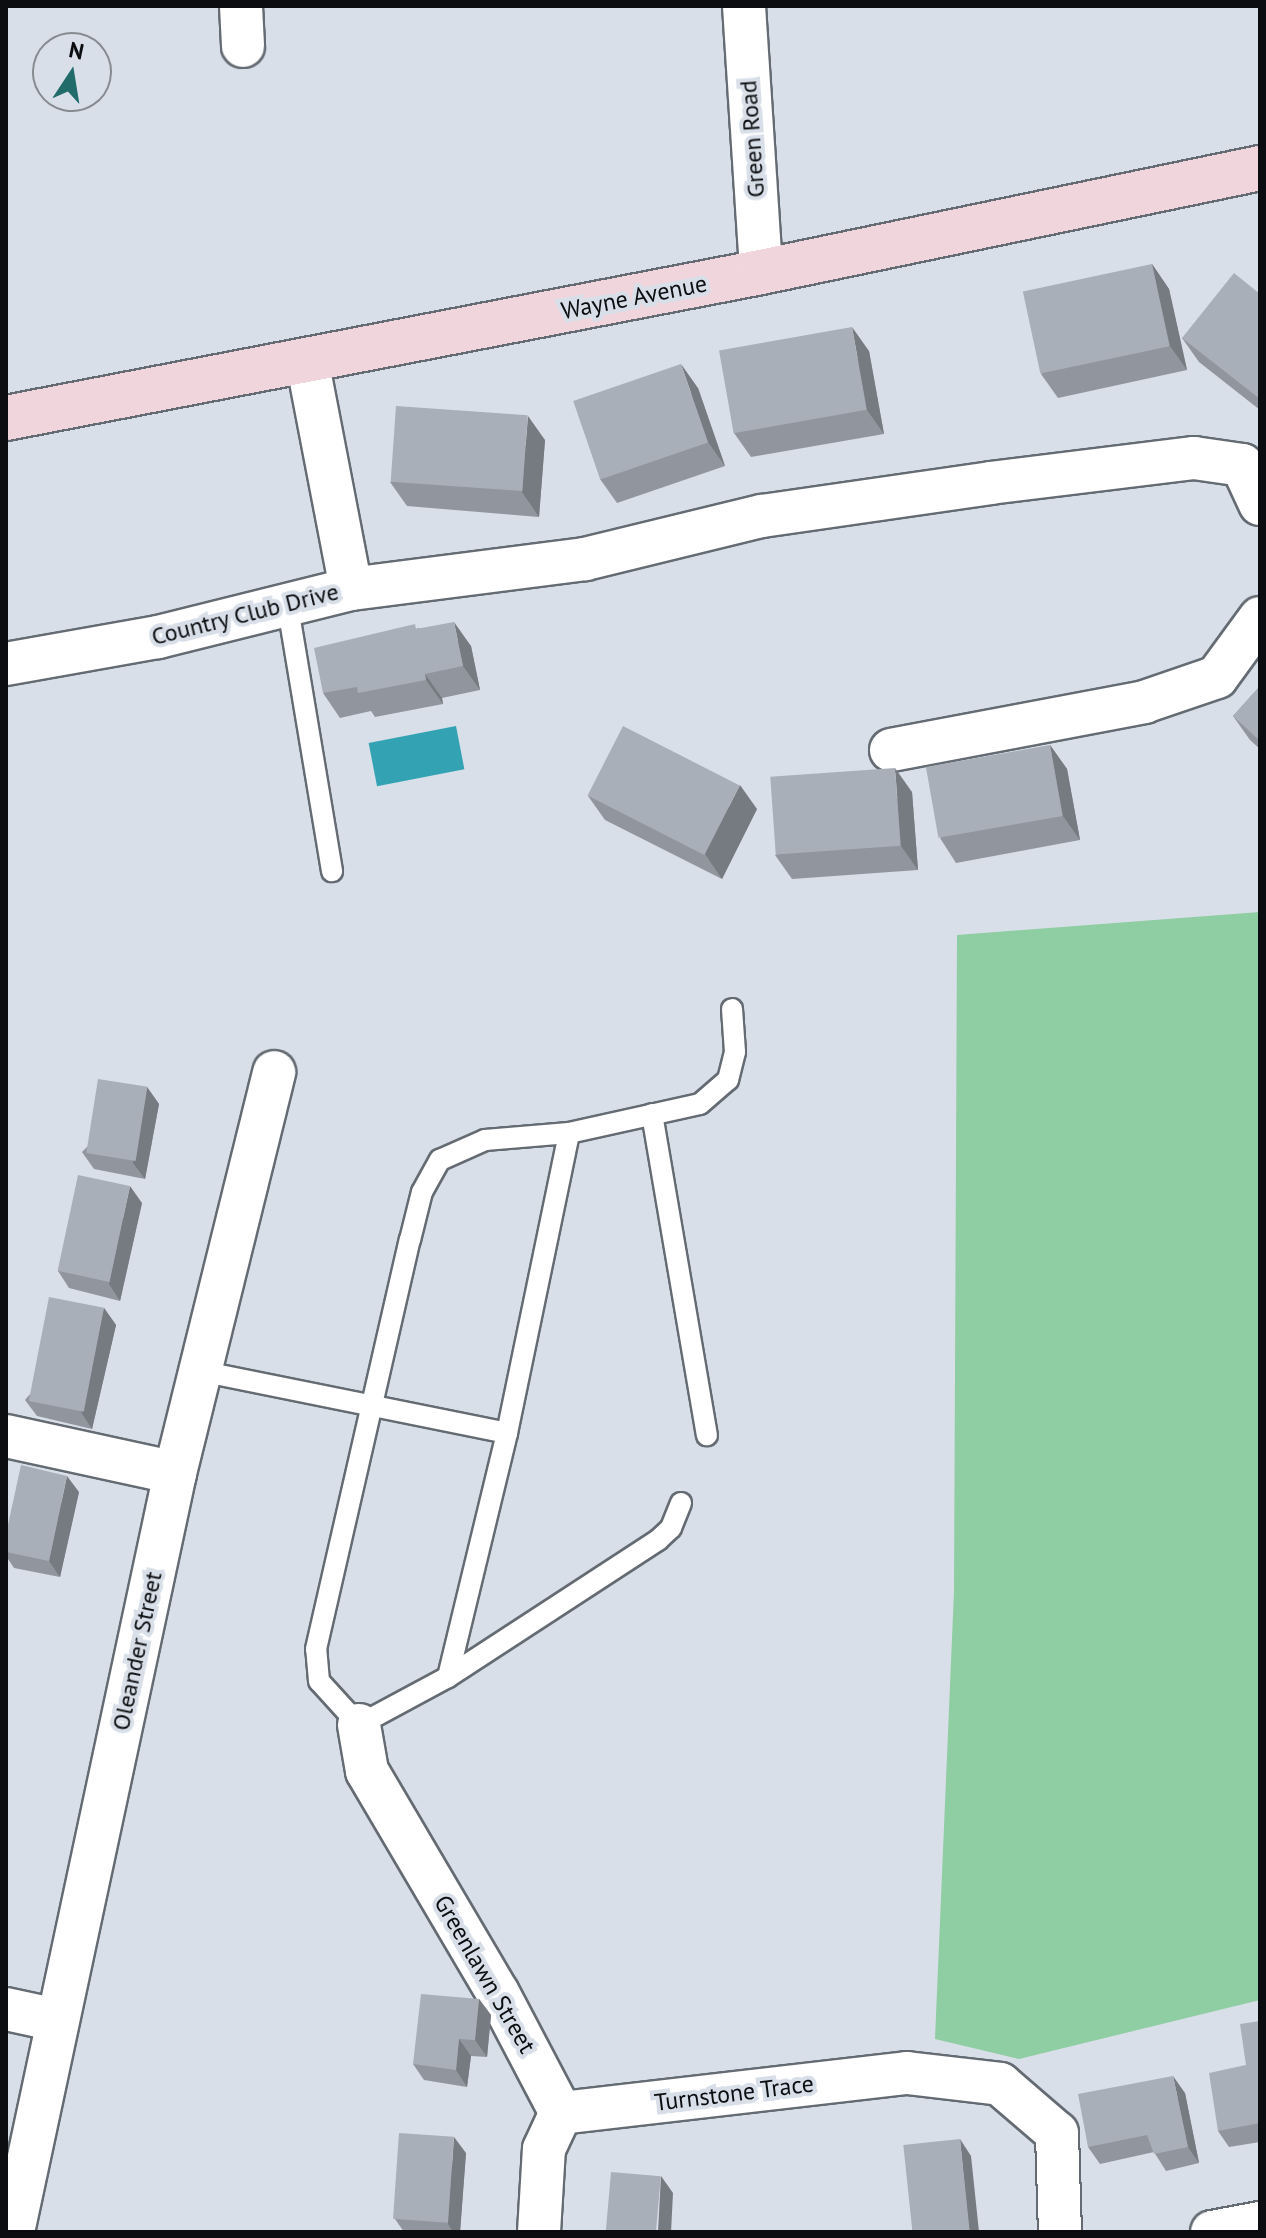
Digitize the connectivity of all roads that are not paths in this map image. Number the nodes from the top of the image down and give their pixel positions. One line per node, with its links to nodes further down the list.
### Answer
1 (744, 6): 3 (street, Green Road)
2 (1260, 168): 3 (street, Wayne Avenue)
3 (761, 272): 4 (street, Wayne Avenue)
4 (307, 360): 5 (street, Wayne Avenue); 7 (street, Country Club Drive)
5 (6, 418)
6 (1260, 504): 7 (street)
7 (351, 589): 8 (street, Country Club Drive)
8 (287, 602): 10 (street, Country Club Drive); 12 (lane)
9 (1260, 618): 11 (street)
10 (6, 664)
11 (891, 750)
12 (332, 871)
13 (732, 1009): 15 (lane)
14 (274, 1072): 17 (street, Oleander Street)
15 (652, 1114): 16 (lane); 20 (lane)
16 (569, 1133): 18 (lane); 19 (lane)
17 (200, 1371): 18 (lane); 22 (street, Oleander Street)
18 (370, 1409): 19 (lane); 25 (lane)
19 (507, 1433): 24 (lane)
20 (707, 1435)
21 (6, 1436): 22 (street)
22 (175, 1473): 27 (street, Oleander Street)
23 (681, 1503): 24 (lane)
24 (448, 1677): 25 (lane)
25 (359, 1725): 28 (street, Greenlawn Street)
26 (6, 2009): 27 (street)
27 (57, 2020): 30 (street, Oleander Street)
28 (561, 2113): 31 (street); 32 (street, Turnstone Trace)
29 (1260, 2223): 33 (street)
30 (13, 2232)
31 (539, 2232)
32 (1060, 2232)
33 (1212, 2232)

